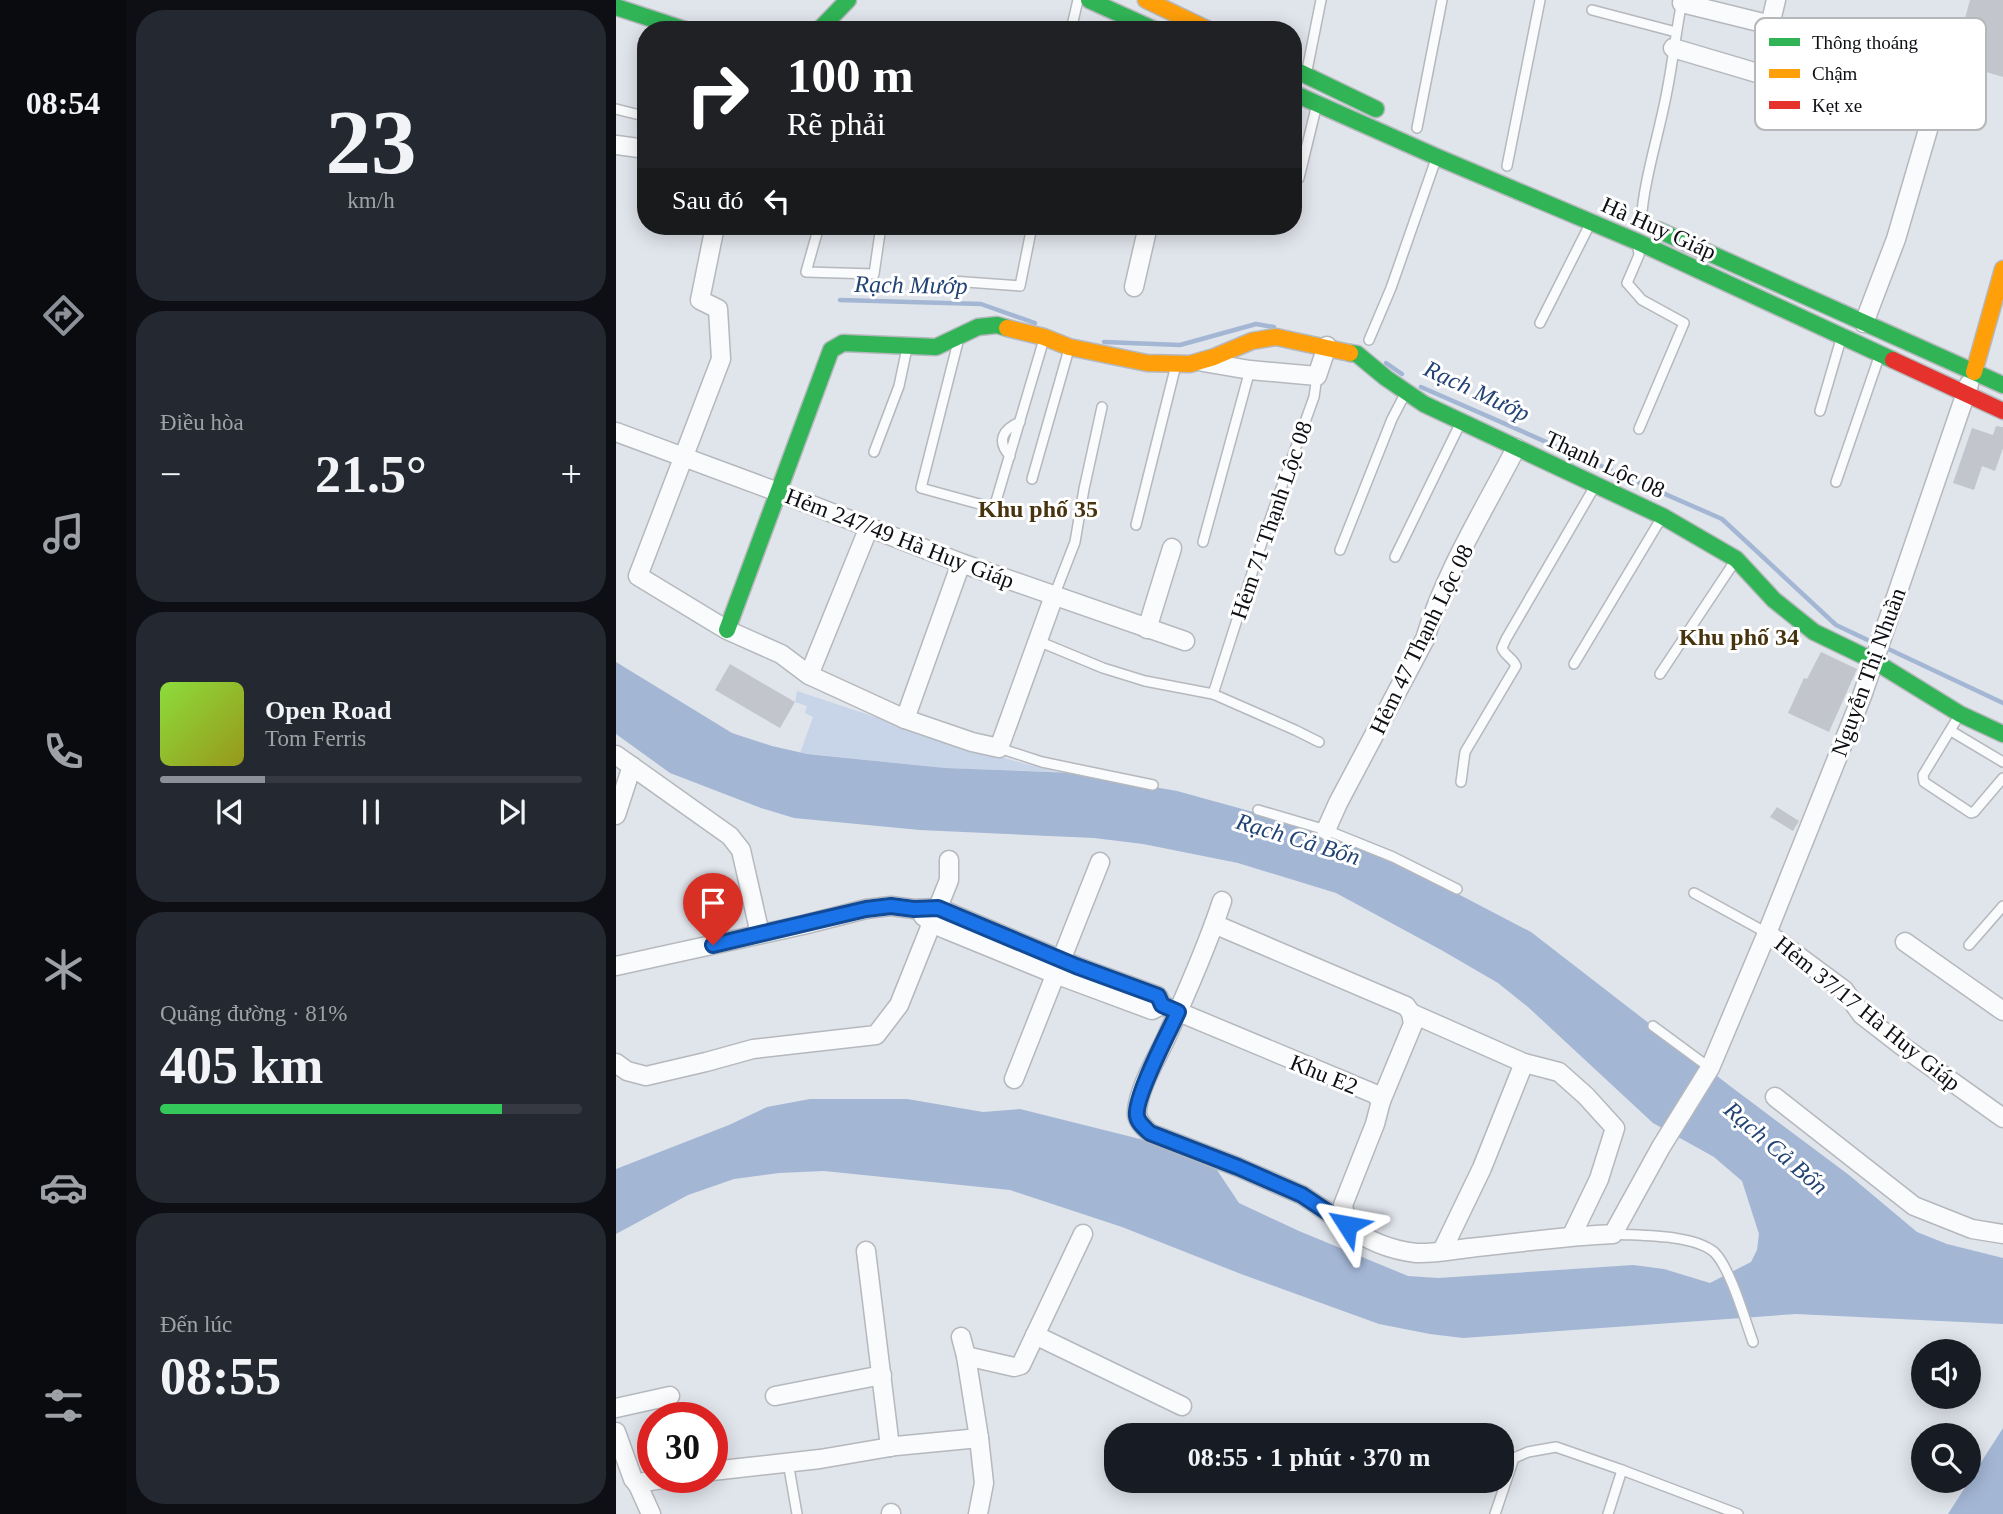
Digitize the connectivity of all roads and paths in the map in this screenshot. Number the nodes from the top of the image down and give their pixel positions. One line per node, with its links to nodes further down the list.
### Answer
1 (1078, 0): 15 (lane)
2 (1090, 0): 16 (street)
3 (1146, 0): 17 (street)
4 (1321, 0): 20 (lane)
5 (1442, 0): 27 (lane)
6 (1540, 0): 33 (lane)
7 (1776, 0): 12 (street)
8 (1682, 2): 18 (street); 19 (lane)
9 (843, 3): 14 (street)
10 (616, 7): 13 (street)
11 (1592, 10): 19 (lane)
12 (1771, 18)
13 (659, 21)
14 (828, 21)
15 (1073, 21)
16 (1136, 21)
17 (1190, 21)
18 (1755, 21)
19 (1674, 40): 21 (street); 34 (lane)
20 (1302, 65)
21 (1755, 68)
22 (1302, 73): 27 (street)
23 (1302, 97): 24 (street, Hà Huy Giáp)
24 (1317, 103): 31 (street, Hà Huy Giáp); 32 (lane)
25 (616, 109): 26 (lane)
26 (637, 114)
27 (1411, 125)
28 (1928, 130): 46 (street)
29 (616, 145): 30 (street)
30 (637, 148)
31 (1437, 157): 35 (street, Hà Huy Giáp); 53 (lane)
32 (1302, 166)
33 (1507, 166)
34 (1634, 220): 41 (street); 46 (street, Hà Huy Giáp)
35 (1591, 223): 41 (street, Hà Huy Giáp); 45 (lane)
36 (713, 235): 71 (street)
37 (816, 235): 38 (lane)
38 (880, 235)
39 (1030, 235): 43 (lane)
40 (1146, 235): 44 (street)
41 (1638, 242): 49 (street, Hà Huy Giáp); 67 (lane)
42 (2003, 269): 58 (street, Nguyễn Thị Nhuần)
43 (952, 281)
44 (1134, 287)
45 (1540, 323)
46 (1864, 323): 58 (street, Hà Huy Giáp)
47 (960, 337): 48 (street, Thạnh Lộc 08); 48 (lane); 50 (street, Thạnh Lộc 08)
48 (1044, 338): 52 (street, Thạnh Lộc 08)
49 (1842, 338): 54 (street, Hà Huy Giáp); 64 (lane)
50 (907, 346): 70 (lane); 75 (street, Thạnh Lộc 08)
51 (1327, 346): 53 (street, Thạnh Lộc 08); 55 (street, Thạnh Lộc 08); 59 (street, Hẻm 71 Thạnh Lộc 08)
52 (1069, 347): 56 (street, Thạnh Lộc 08); 72 (lane)
53 (1363, 348): 61 (street, Thạnh Lộc 08)
54 (1880, 355): 62 (street, Hà Huy Giáp); 73 (lane)
55 (1200, 361): 56 (street, Thạnh Lộc 08); 57 (street)
56 (1176, 364): 77 (lane)
57 (1250, 370): 59 (street); 79 (lane)
58 (1974, 372): 60 (street, Hà Huy Giáp); 62 (street, Nguyễn Thị Nhuần)
59 (1317, 376): 94 (lane, Hẻm 71 Thạnh Lộc 08)
60 (2003, 385)
61 (1406, 390): 66 (street, Thạnh Lộc 08); 81 (lane)
62 (1966, 393): 65 (street, Hà Huy Giáp); 90 (street, Nguyễn Thị Nhuần)
63 (1102, 407): 85 (lane)
64 (1820, 411)
65 (2003, 411)
66 (1461, 422): 69 (street, Thạnh Lộc 08); 82 (lane)
67 (1639, 429)
68 (616, 432): 71 (street, Hẻm 247/49 Hà Huy Giáp)
69 (1516, 448): 74 (street, Thạnh Lộc 08); 109 (street, Hẻm 47 Thạnh Lộc 08)
70 (874, 452)
71 (683, 458): 75 (street, Hẻm 247/49 Hà Huy Giáp); 87 (street)
72 (1032, 479)
73 (1836, 482)
74 (1595, 485): 76 (street, Thạnh Lộc 08); 105 (lane)
75 (778, 492): 78 (street, Hẻm 247/49 Hà Huy Giáp); 87 (street)
76 (1662, 516): 83 (street, Thạnh Lộc 08); 91 (lane)
77 (1136, 525)
78 (869, 527): 84 (street, Hẻm 247/49 Hà Huy Giáp); 93 (street)
79 (1203, 542)
80 (1172, 548): 86 (street)
81 (1340, 550)
82 (1395, 557)
83 (1736, 559): 90 (street, Thạnh Lộc 08); 92 (lane)
84 (961, 563): 85 (street, Hẻm 247/49 Hà Huy Giáp); 96 (street)
85 (1054, 596): 86 (street, Hẻm 247/49 Hà Huy Giáp); 88 (street)
86 (1147, 629): 89 (street, Hẻm 247/49 Hà Huy Giáp)
87 (727, 630): 93 (street)
88 (1038, 641): 94 (lane); 100 (street)
89 (1185, 641)
90 (1874, 661): 95 (street, Thạnh Lộc 08); 118 (street, Nguyễn Thị Nhuần)
91 (1574, 664)
92 (1660, 674)
93 (808, 675): 96 (street)
94 (1213, 694): 99 (lane)
95 (1960, 713): 97 (lane); 98 (street, Thạnh Lộc 08)
96 (905, 719): 100 (street)
97 (1951, 731): 102 (lane); 104 (lane)
98 (2003, 734)
99 (1319, 743)
100 (999, 748): 106 (lane)
101 (616, 755): 103 (street)
102 (2003, 762)
103 (632, 766): 108 (street); 119 (street)
104 (2003, 778)
105 (1461, 782)
106 (1153, 785)
107 (1258, 810): 109 (lane)
108 (616, 815)
109 (1326, 830): 112 (lane)
110 (949, 860): 116 (street)
111 (1100, 862): 123 (street)
112 (1457, 889)
113 (1694, 893): 118 (lane)
114 (1222, 901): 117 (street)
115 (2003, 906): 121 (lane)
116 (935, 916): 119 (street); 123 (street, Khu E2); 128 (street)
117 (1214, 924): 124 (street); 126 (street)
118 (1767, 933): 130 (street, Nguyễn Thị Nhuần); 134 (street, Hẻm 37/17 Hà Huy Giáp)
119 (760, 934): 122 (street)
120 (1905, 942): 125 (street)
121 (1969, 945)
122 (616, 967)
123 (1058, 967): 124 (street, Khu E2); 131 (street)
124 (1170, 1009): 133 (street, Khu E2); 135 (street)
125 (2003, 1011)
126 (1410, 1013): 129 (street); 133 (street)
127 (1653, 1027): 130 (lane)
128 (616, 1063)
129 (1524, 1063): 139 (street); 141 (street)
130 (1710, 1068): 137 (street, Nguyễn Thị Nhuần)
131 (1014, 1079)
132 (1775, 1097): 138 (street)
133 (1381, 1101): 135 (street, Khu E2)
134 (2003, 1118)
135 (1347, 1225): 141 (street)
136 (1083, 1234): 142 (street)
137 (1613, 1234): 139 (street); 144 (lane)
138 (2003, 1234)
139 (1572, 1235): 141 (street)
140 (866, 1251): 146 (street)
141 (1442, 1251)
142 (1035, 1335): 145 (street); 149 (street)
143 (961, 1337): 145 (street)
144 (1753, 1342)
145 (966, 1356): 152 (street)
146 (882, 1375): 148 (street); 153 (street)
147 (670, 1396): 150 (street)
148 (775, 1396)
149 (1182, 1406)
150 (616, 1408)
151 (616, 1432): 157 (street)
152 (979, 1438): 153 (street); 161 (street)
153 (890, 1447): 154 (street)
154 (788, 1462): 155 (street); 160 (lane)
155 (728, 1469)
156 (1622, 1470): 162 (lane); 163 (lane); 164 (lane)
157 (637, 1484)
158 (642, 1493): 159 (street)
159 (651, 1514)
160 (797, 1514)
161 (978, 1514)
162 (1495, 1514)
163 (1608, 1514)
164 (1738, 1514)

